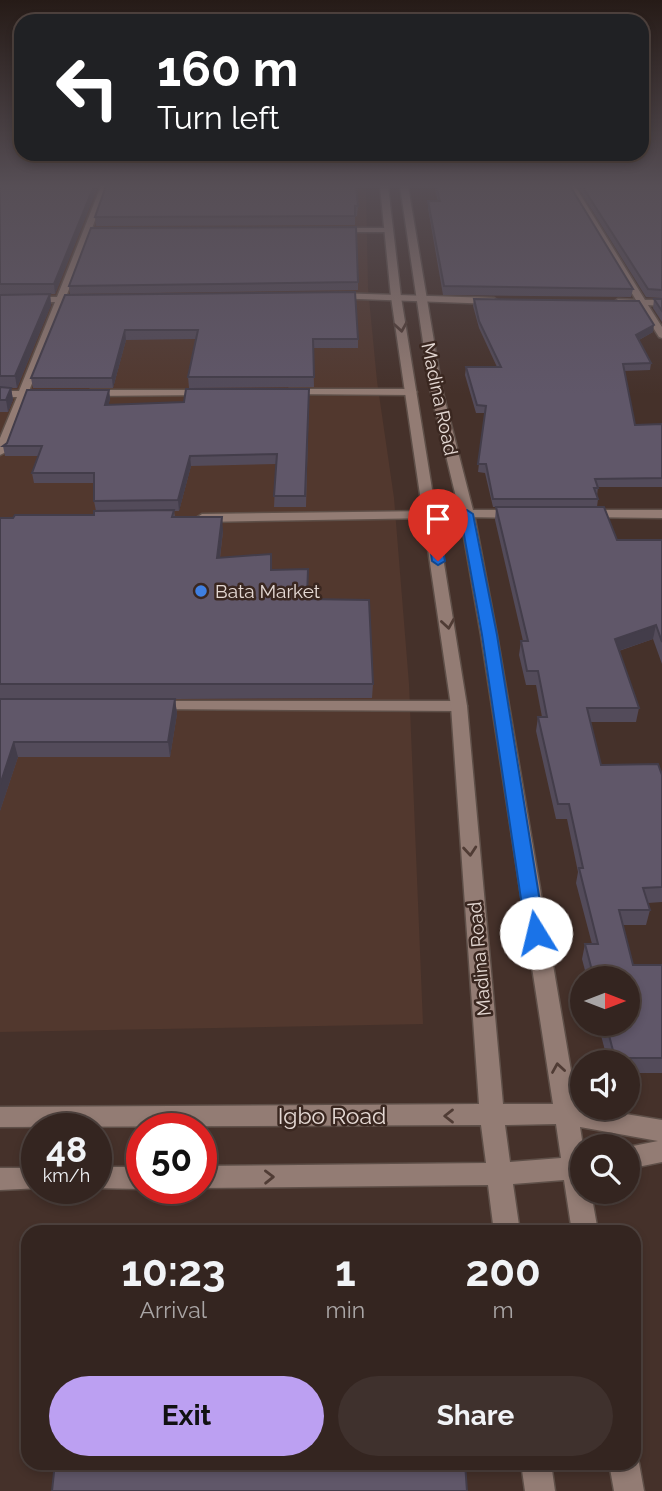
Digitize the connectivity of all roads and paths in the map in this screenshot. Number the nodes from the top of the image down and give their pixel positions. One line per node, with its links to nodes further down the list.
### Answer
1 (78, 256): 9 (lane)
2 (392, 256): 6 (main road, Madina Road)
3 (414, 256): 10 (main road, Madina Road)
4 (614, 256): 13 (lane)
5 (318, 296): 6 (lane)
6 (396, 297): 10 (lane); 16 (main road, Madina Road, one-way to 16)
7 (99, 299): 9 (lane)
8 (0, 300): 9 (lane)
9 (58, 300): 20 (lane)
10 (420, 300): 11 (lane); 24 (main road, Madina Road)
11 (504, 301)
12 (602, 302): 13 (lane)
13 (644, 303): 14 (lane); 15 (lane)
14 (662, 303)
15 (662, 335)
16 (412, 392): 18 (lane); 28 (main road, Madina Road)
17 (218, 393): 22 (lane)
18 (273, 393)
19 (0, 394): 20 (lane)
20 (24, 394): 21 (lane); 23 (lane)
21 (65, 394)
22 (79, 394)
23 (0, 452)
24 (467, 514): 25 (lane); 28 (main road); 32 (main road, Madina Road, one-way to 24)
25 (537, 514)
26 (578, 514): 27 (lane)
27 (662, 514)
28 (431, 515): 29 (lane); 31 (main road, Madina Road, one-way to 31)
29 (194, 519)
30 (139, 706): 31 (lane)
31 (459, 706): 33 (main road, Madina Road, one-way to 33)
32 (566, 1114): 33 (main road, Igbo Road); 35 (main road, Igbo Road); 36 (main road, Madina Road)
33 (492, 1116): 34 (main road, Igbo Road, one-way to 34); 40 (main road, Madina Road)
34 (0, 1117)
35 (662, 1131)
36 (571, 1134)
37 (662, 1151): 38 (main road)
38 (640, 1156)
39 (570, 1170): 40 (main road)
40 (499, 1174): 41 (main road, one-way to 40); 45 (main road, Madina Road)
41 (217, 1177)
42 (0, 1179): 43 (main road)
43 (21, 1179)
44 (582, 1204): 46 (main road, Madina Road)
45 (506, 1225)
46 (584, 1225)
47 (538, 1470): 49 (main road)
48 (625, 1470): 50 (main road)
49 (540, 1491)
50 (629, 1491)

